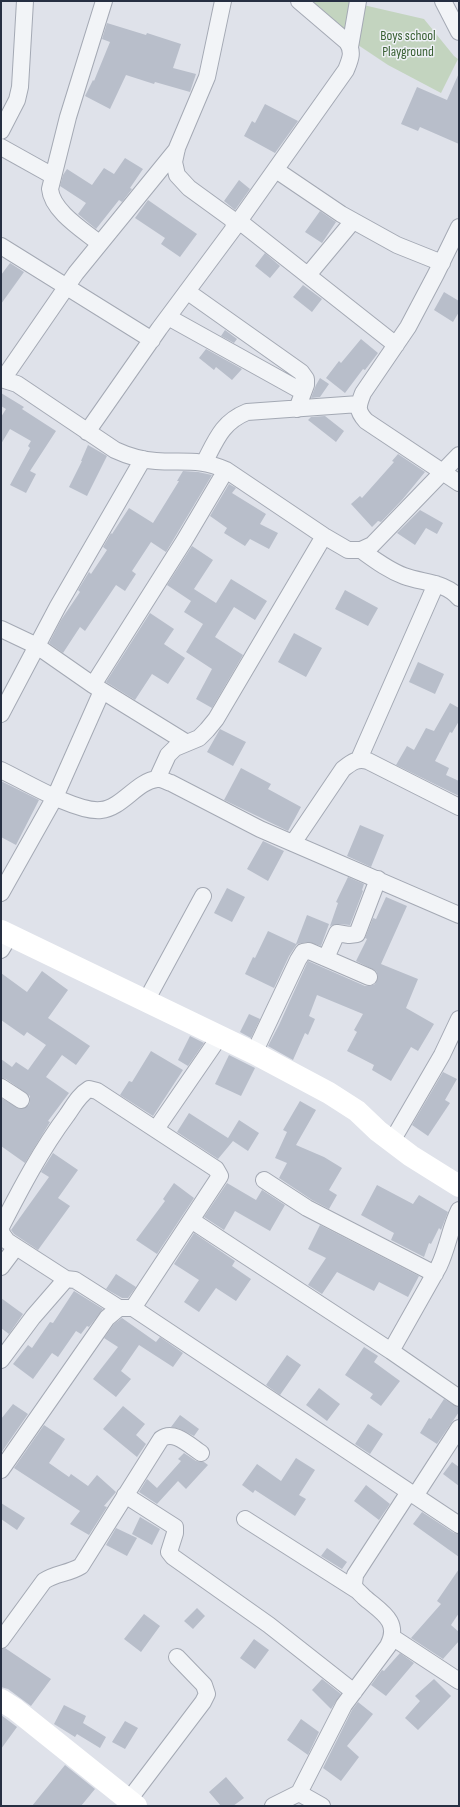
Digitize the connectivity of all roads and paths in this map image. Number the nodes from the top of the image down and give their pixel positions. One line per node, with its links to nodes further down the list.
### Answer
1 (25, 1): 9 (street)
2 (104, 1): 13 (street)
3 (223, 1): 11 (street)
4 (299, 1): 8 (street)
5 (358, 1): 8 (street)
6 (443, 1): 7 (street)
7 (459, 32)
8 (350, 47): 12 (street)
9 (1, 131)
10 (1, 147): 13 (street)
11 (178, 148): 15 (street); 17 (street)
12 (276, 170): 14 (street); 15 (street)
13 (53, 176): 17 (street)
14 (353, 221): 19 (street); 20 (street)
15 (237, 225): 20 (street); 22 (street)
16 (459, 227): 19 (street)
17 (99, 243): 21 (street)
18 (1, 246): 21 (street)
19 (442, 263): 25 (street)
20 (308, 275): 25 (street)
21 (67, 287): 24 (street); 26 (street)
22 (188, 292): 23 (street); 27 (street)
23 (168, 317): 24 (street); 27 (street)
24 (152, 340): 30 (street)
25 (396, 345): 28 (street)
26 (4, 374): 30 (street)
27 (304, 392): 29 (street)
28 (359, 404): 29 (street); 35 (street)
29 (297, 409): 33 (street)
30 (87, 432): 32 (street)
31 (459, 455): 35 (street)
32 (143, 459): 33 (street); 42 (street)
33 (204, 462): 34 (street)
34 (226, 470): 37 (street); 43 (street)
35 (444, 472): 36 (street); 38 (street)
36 (459, 483)
37 (324, 536): 38 (street); 45 (street)
38 (361, 550): 39 (street)
39 (436, 584): 40 (street); 46 (street)
40 (459, 598)
41 (1, 628): 42 (street)
42 (37, 646): 43 (street); 44 (street)
43 (97, 688): 45 (street); 49 (street)
44 (1, 714)
45 (187, 743): 48 (street)
46 (359, 759): 50 (street); 51 (street)
47 (1, 770): 49 (street)
48 (157, 779): 49 (street); 51 (street)
49 (55, 796): 53 (street)
50 (459, 807)
51 (293, 843): 52 (street)
52 (378, 879): 55 (street); 57 (street)
53 (1, 892)
54 (203, 896): 59 (street)
55 (459, 915)
56 (4, 939): 59 (street)
57 (326, 958): 58 (street); 62 (street)
58 (369, 977)
59 (146, 1001): 61 (street)
60 (459, 1019): 66 (street)
61 (220, 1036): 62 (street); 65 (street)
62 (254, 1053): 66 (street)
63 (1, 1087): 64 (street)
64 (22, 1100)
65 (156, 1129): 70 (street); 71 (street)
66 (392, 1141): 68 (street)
67 (264, 1180): 74 (street)
68 (459, 1186)
69 (459, 1210): 74 (street)
70 (191, 1220): 76 (street); 77 (street)
71 (1, 1228): 72 (street)
72 (16, 1247): 73 (street); 75 (street)
73 (1, 1268)
74 (435, 1274): 77 (street)
75 (66, 1279): 76 (street); 78 (street)
76 (126, 1308): 82 (street); 83 (street)
77 (391, 1351): 79 (street)
78 (1, 1360)
79 (459, 1398)
80 (459, 1428): 83 (street)
81 (201, 1453): 84 (street)
82 (1, 1470)
83 (412, 1494): 86 (street); 87 (street)
84 (125, 1495): 89 (street); 92 (street)
85 (245, 1519): 87 (street)
86 (459, 1525)
87 (358, 1591): 88 (street)
88 (392, 1637): 91 (street); 92 (street)
89 (1, 1640)
90 (177, 1657): 95 (street)
91 (459, 1681)
92 (354, 1692): 94 (street)
93 (1, 1700): 95 (street)
94 (299, 1793): 96 (street); 97 (street)
95 (132, 1804)
96 (273, 1806)
97 (322, 1806)

